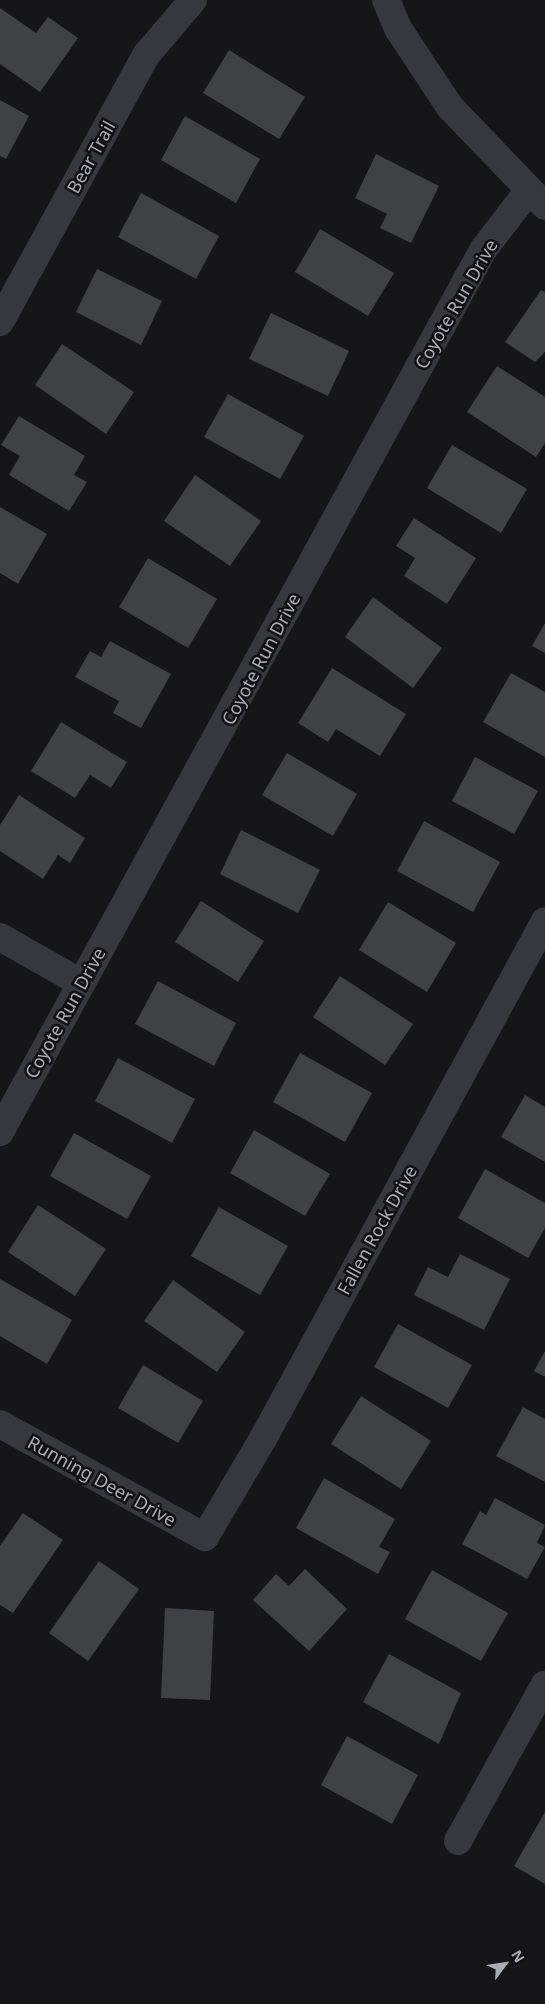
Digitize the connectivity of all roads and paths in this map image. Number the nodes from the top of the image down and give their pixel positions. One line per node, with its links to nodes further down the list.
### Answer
1 (193, 0): 4 (street, Bear Trail)
2 (386, 0): 3 (street)
3 (537, 198): 7 (street, Coyote Run Drive)
4 (0, 322)
5 (545, 920): 10 (street, Fallen Rock Drive)
6 (0, 937): 7 (street)
7 (81, 983): 8 (street, Coyote Run Drive)
8 (0, 1132)
9 (0, 1424): 10 (street, Running Deer Drive)
10 (205, 1537)
11 (545, 1684): 12 (street)
12 (537, 1716): 13 (street)
13 (458, 1841)

